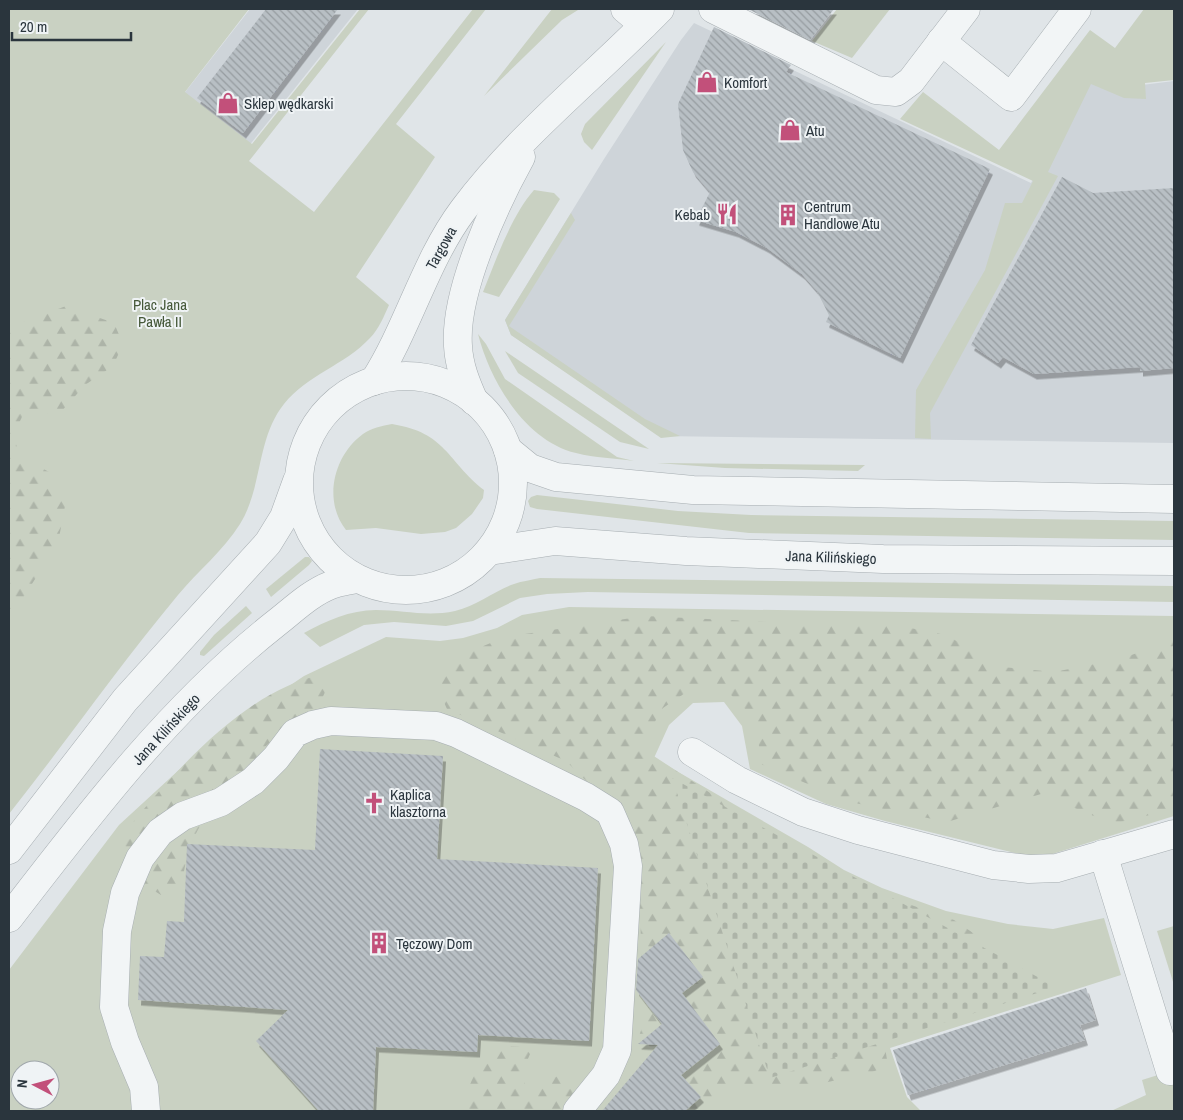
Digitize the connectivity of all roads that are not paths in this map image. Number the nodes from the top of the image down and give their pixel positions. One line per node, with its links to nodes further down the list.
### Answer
1 (712, 9): 5 (street)
2 (966, 9): 5 (street)
3 (1077, 9): 5 (street)
4 (643, 14): 6 (street, Targowa)
5 (941, 41)
6 (534, 132): 7 (street, Targowa); 8 (street, Targowa)
7 (374, 381): 8 (street); 10 (street)
8 (474, 401): 9 (street)
9 (508, 450): 11 (street); 12 (street)
10 (298, 477): 14 (street); 17 (street)
11 (1174, 499)
12 (489, 551): 13 (street, Jana Kilińskiego); 14 (street)
13 (1174, 561)
14 (356, 579): 19 (street, Jana Kilińskiego)
15 (692, 752): 18 (street)
16 (1174, 834): 18 (street)
17 (9, 850)
18 (1103, 854): 20 (street)
19 (9, 918)
20 (1170, 1071)
21 (146, 1111): 22 (street)
22 (577, 1111)

